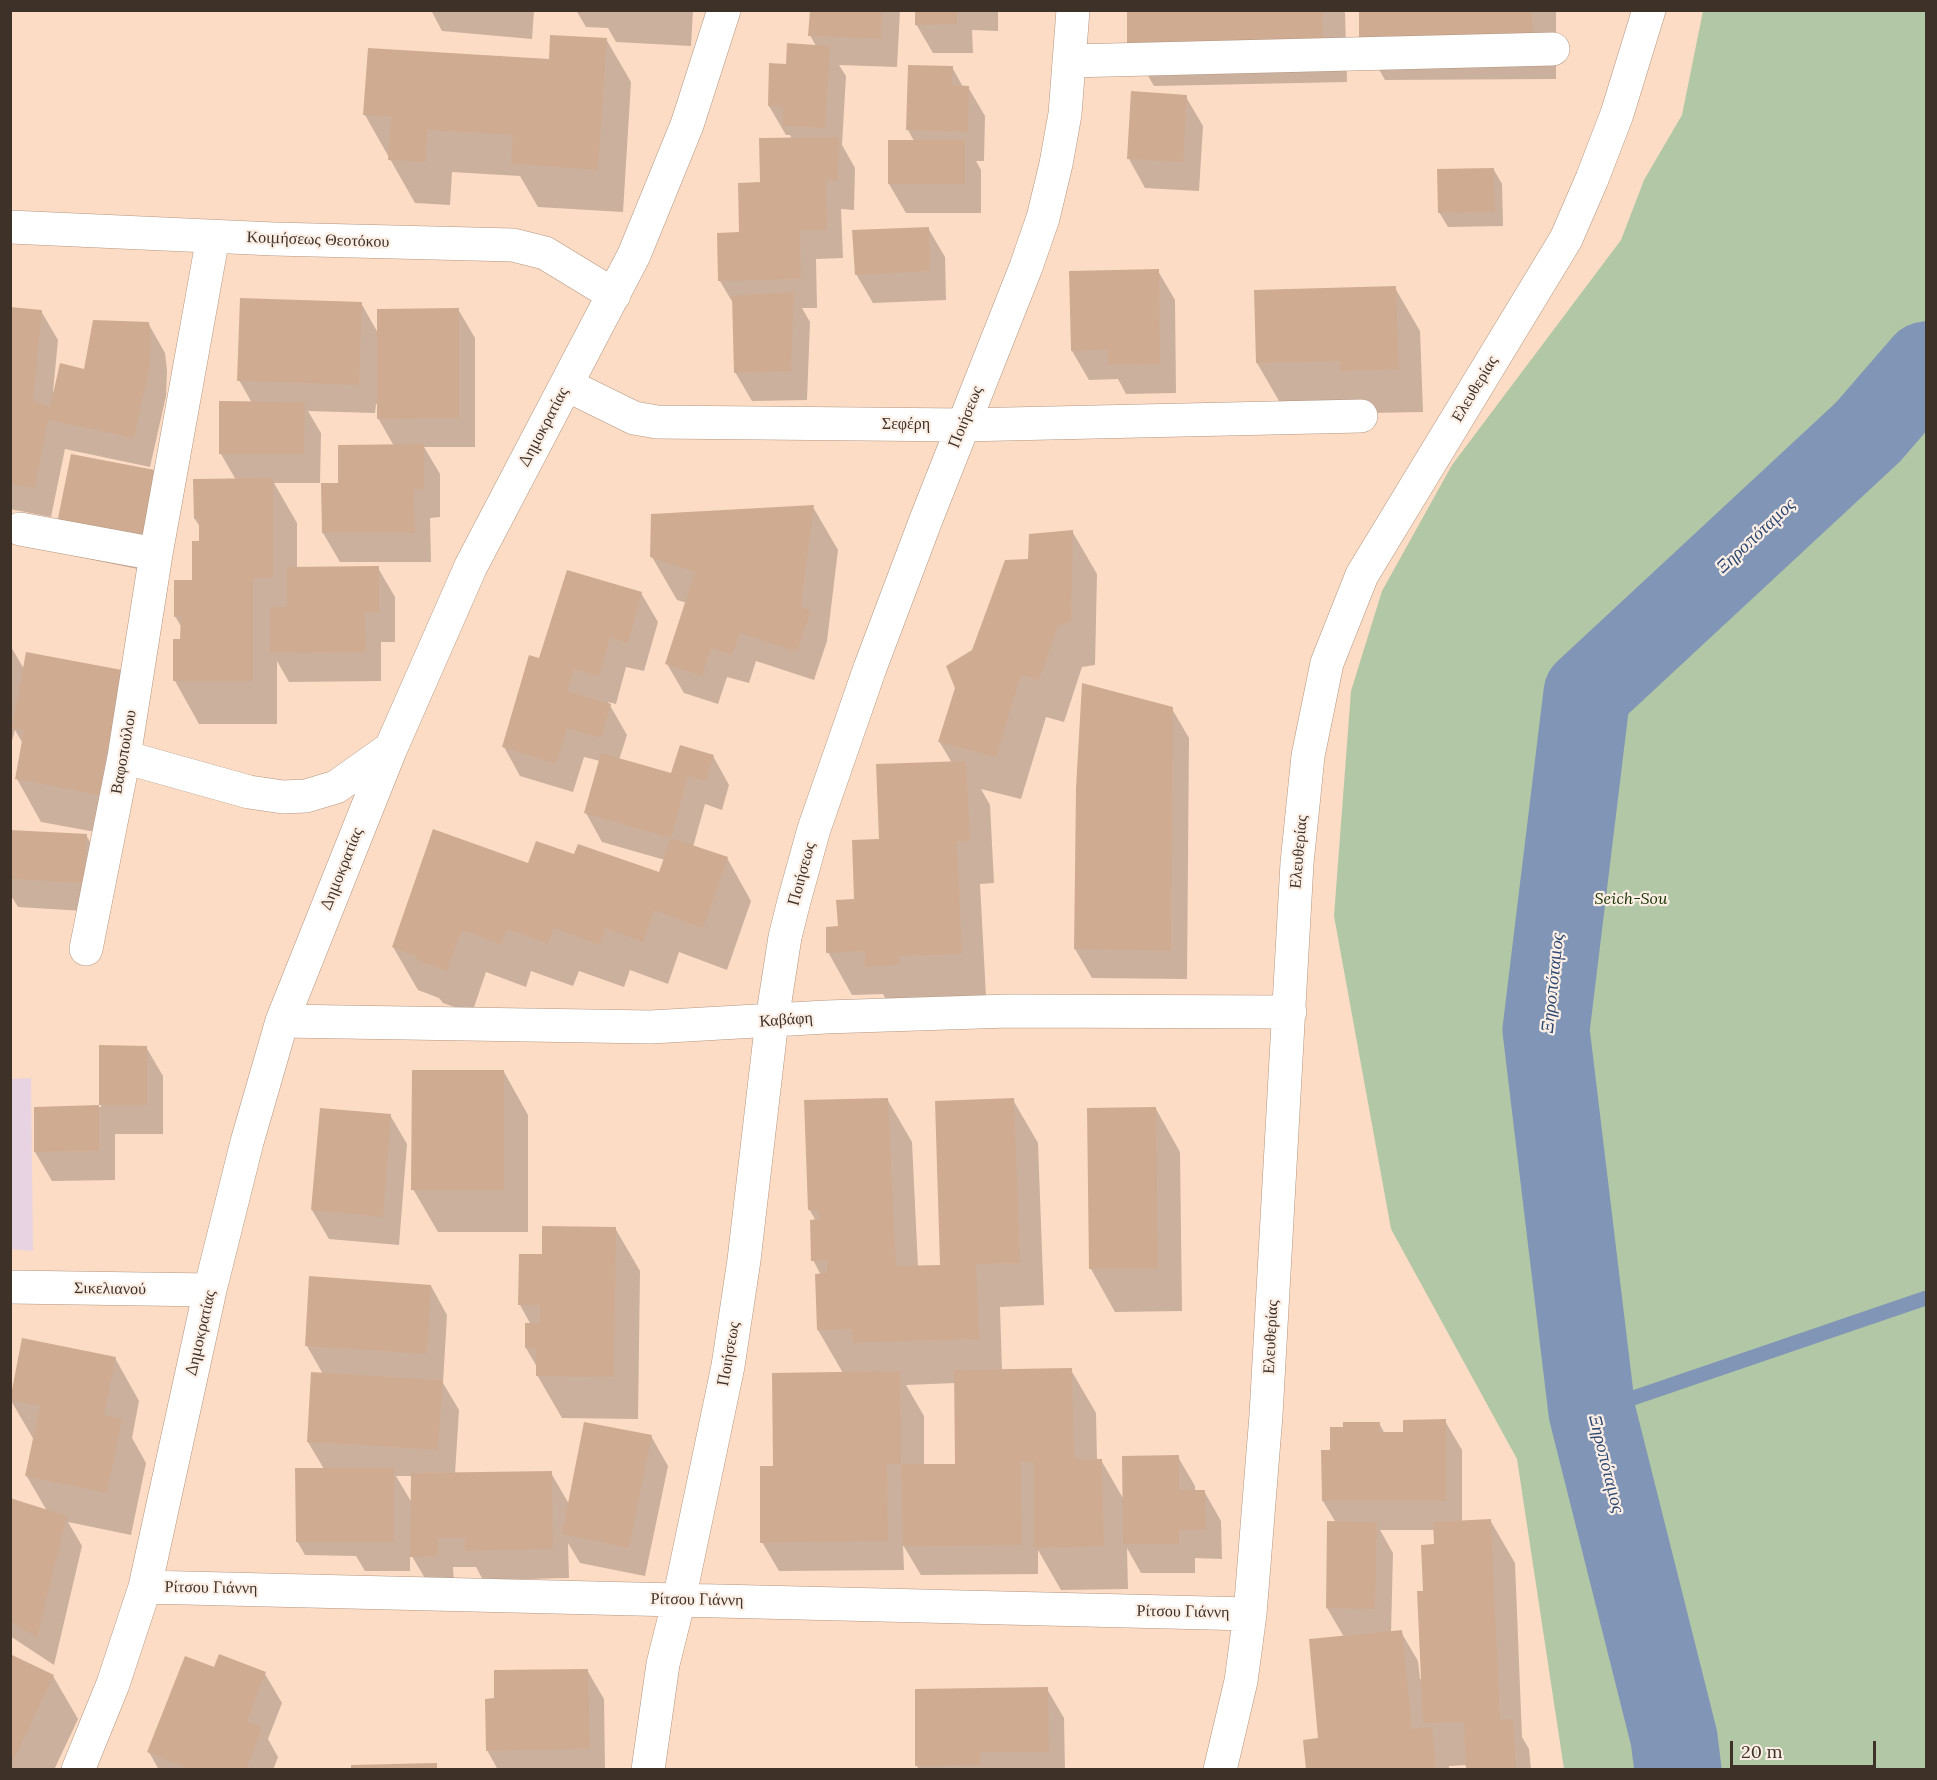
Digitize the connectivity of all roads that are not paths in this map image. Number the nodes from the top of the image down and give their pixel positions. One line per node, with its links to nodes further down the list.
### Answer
1 (724, 10): 8 (street, Δημοκρατίας)
2 (1073, 10): 5 (street, Ποιήσεως)
3 (1649, 10): 17 (street, Ελευθερίας)
4 (1553, 49): 5 (street)
5 (1070, 61): 11 (street, Ποιήσεως)
6 (10, 227): 7 (street, Κοιμήσεως Θεοτόκου)
7 (213, 237): 8 (street, Κοιμήσεως Θεοτόκου); 13 (street, Βαφοπούλου)
8 (614, 295): 9 (street, Δημοκρατίας)
9 (567, 385): 11 (street, Σεφέρη); 14 (street, Δημοκρατίας)
10 (1361, 416): 11 (street, Σεφέρη)
11 (963, 424): 18 (street, Ποιήσεως)
12 (20, 529): 13 (street)
13 (156, 554): 15 (street, Βαφοπούλου)
14 (391, 748): 15 (street); 19 (street, Δημοκρατίας)
15 (124, 757): 16 (street, Βαφοπούλου)
16 (86, 950)
17 (1290, 1012): 18 (street, Καβάφη); 24 (street, Ελευθερίας)
18 (772, 1020): 19 (street, Καβάφη); 23 (street, Ποιήσεως)
19 (282, 1021): 21 (street, Δημοκρατίας)
20 (10, 1287): 21 (street, Σικελιανού)
21 (210, 1290): 22 (street, Δημοκρατίας)
22 (145, 1587): 23 (street, Ρίτσου Γιάννη); 25 (street, Δημοκρατίας)
23 (679, 1600): 24 (street, Ρίτσου Γιάννη); 26 (street, Ποιήσεως)
24 (1250, 1614): 27 (street, Ελευθερίας)
25 (78, 1770)
26 (648, 1770)
27 (1220, 1770)

